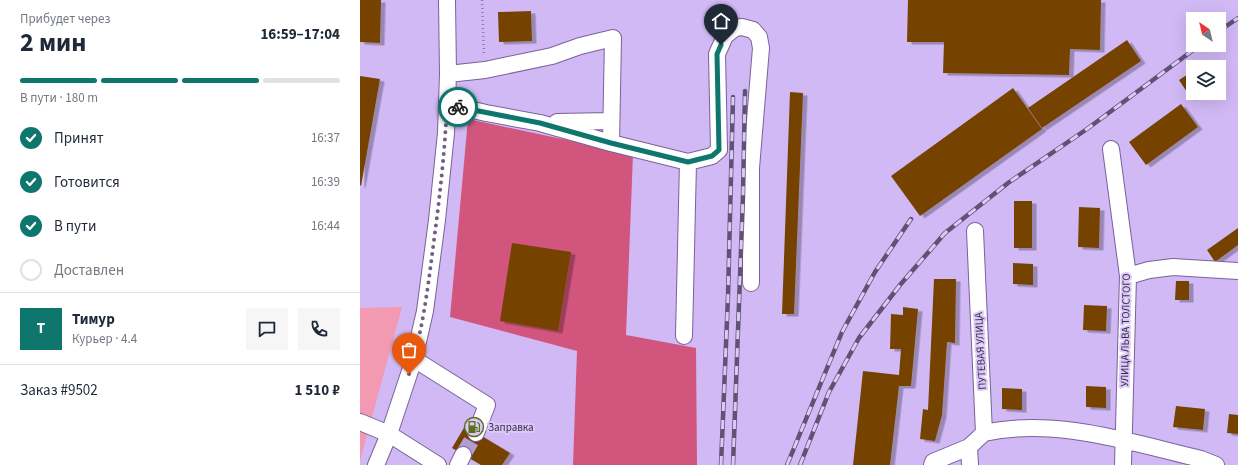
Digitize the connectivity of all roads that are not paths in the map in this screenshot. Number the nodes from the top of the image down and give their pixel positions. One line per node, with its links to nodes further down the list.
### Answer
1 (447, 0): 2 (street)
2 (448, 74): 3 (street); 4 (street)
3 (447, 104): 5 (street); 14 (street)
4 (611, 121): 5 (street); 6 (street)
5 (540, 123): 6 (street)
6 (611, 143): 8 (street)
7 (1111, 149): 11 (street, УЛИЦА ЛЬВА ТОЛСТОГО)
8 (688, 162): 12 (street); 13 (street)
9 (975, 231): 17 (street, ПУТЕВАЯ УЛИЦА)
10 (1238, 271): 11 (street)
11 (1128, 276): 19 (street, УЛИЦА ЛЬВА ТОЛСТОГО)
12 (751, 283)
13 (684, 336)
14 (414, 359): 16 (street); 18 (street)
15 (360, 422): 18 (street)
16 (476, 433)
17 (984, 433): 19 (street); 20 (street)
18 (389, 434): 21 (street); 22 (street)
19 (1123, 440): 25 (street, УЛИЦА ЛЬВА ТОЛСТОГО); 26 (street)
20 (970, 446): 23 (street); 24 (street)
21 (376, 465)
22 (438, 465)
23 (932, 465)
24 (970, 465)
25 (1123, 465)
26 (1216, 465)

